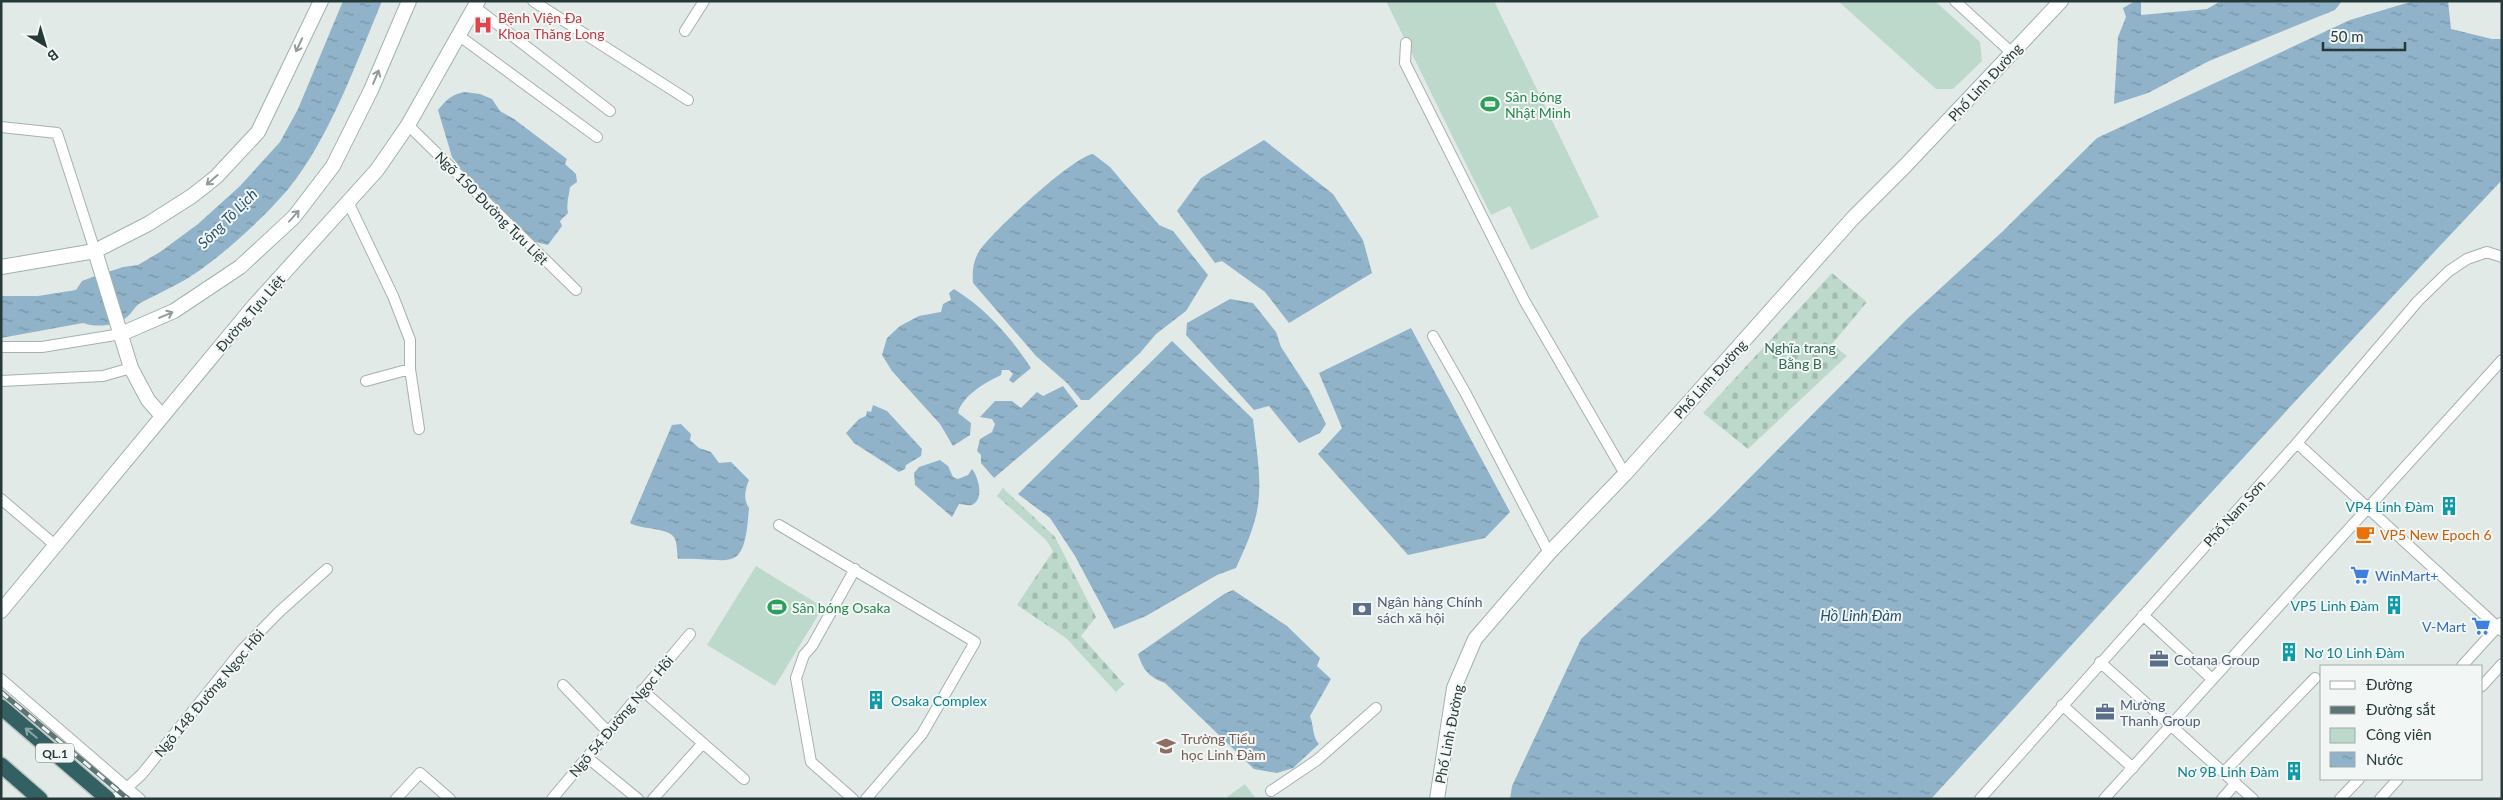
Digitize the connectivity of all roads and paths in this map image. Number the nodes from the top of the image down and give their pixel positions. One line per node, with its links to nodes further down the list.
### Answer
1 (321, 1): 18 (street, one-way to 18)
2 (409, 1): 22 (street, one-way to 2)
3 (533, 1): 12 (street)
4 (704, 1): 8 (street)
5 (1955, 1): 11 (street)
6 (2061, 1): 11 (street, Phố Linh Đường)
7 (476, 4): 9 (street, Đường Tựu Liệt); 13 (street)
8 (685, 31)
9 (458, 35): 14 (street, Đường Tựu Liệt); 16 (street)
10 (1406, 43): 33 (street)
11 (2012, 54): 33 (street, Phố Linh Đường)
12 (688, 100)
13 (610, 111)
14 (408, 125): 17 (street, Đường Tựu Liệt); 21 (street, Ngõ 150 Đường Tựu Liệt)
15 (1, 127): 18 (street)
16 (597, 138)
17 (349, 204): 27 (street); 30 (street, Đường Tựu Liệt)
18 (96, 256): 20 (street); 22 (street)
19 (2502, 257): 32 (street, Phố Nam Sơn)
20 (1, 267)
21 (576, 290)
22 (120, 329): 24 (street); 26 (street)
23 (1433, 336): 38 (street)
24 (1, 346)
25 (2502, 360): 35 (street)
26 (131, 368): 28 (street); 30 (street)
27 (410, 369): 29 (street); 31 (street)
28 (1, 381)
29 (366, 381)
30 (162, 416): 37 (street, Đường Tựu Liệt)
31 (419, 429)
32 (2297, 442): 35 (street); 42 (street, Phố Nam Sơn)
33 (1625, 474): 38 (street, Phố Linh Đường)
34 (1, 499): 37 (street)
35 (2368, 508): 43 (street); 50 (street)
36 (779, 525): 40 (street)
37 (55, 545): 41 (street, Đường Tựu Liệt)
38 (1549, 553): 81 (street, Phố Linh Đường)
39 (327, 569): 68 (street, Ngõ 148 Đường Ngọc Hồi)
40 (855, 569): 79 (street); 80 (street)
41 (1, 611)
42 (2143, 615): 45 (street, Phố Nam Sơn); 50 (street)
43 (2500, 627): 47 (street)
44 (690, 634): 53 (street, Ngõ 54 Đường Ngọc Hồi)
45 (2100, 662): 54 (street, Phố Nam Sơn); 57 (street)
46 (2502, 664): 52 (street)
47 (2463, 665)
48 (2315, 678): 63 (street)
49 (1, 679): 68 (street)
50 (2212, 680): 57 (street)
51 (563, 685): 58 (street)
52 (2483, 685)
53 (642, 690): 58 (street, Ngõ 54 Đường Ngọc Hồi); 59 (street)
54 (2062, 705): 62 (street); 82 (street, Phố Nam Sơn)
55 (1, 707): 71 (highway, QL.1, one-way to 55)
56 (1376, 708): 69 (street)
57 (2170, 726): 62 (street); 63 (street)
58 (608, 732): 60 (street, Ngõ 54 Đường Ngọc Hồi)
59 (703, 743): 64 (street); 78 (street)
60 (588, 758): 76 (street, Ngõ 54 Đường Ngọc Hồi); 77 (street)
61 (1, 765): 70 (highway)
62 (2132, 768): 83 (street)
63 (2224, 772): 67 (street)
64 (744, 779)
65 (2358, 780): 86 (street)
66 (2397, 780): 87 (street)
67 (2236, 783): 84 (street); 85 (street)
68 (128, 788): 72 (street, Ngõ 148 Đường Ngọc Hồi); 73 (street)
69 (1271, 790)
70 (40, 799)
71 (108, 799)
72 (115, 799)
73 (140, 799)
74 (396, 799): 75 (street)
75 (450, 799)
76 (552, 799)
77 (638, 799)
78 (653, 799)
79 (852, 799)
80 (866, 799)
81 (1437, 799)
82 (1980, 799)
83 (2104, 799)
84 (2222, 799)
85 (2253, 799)
86 (2340, 799)
87 (2380, 799)

